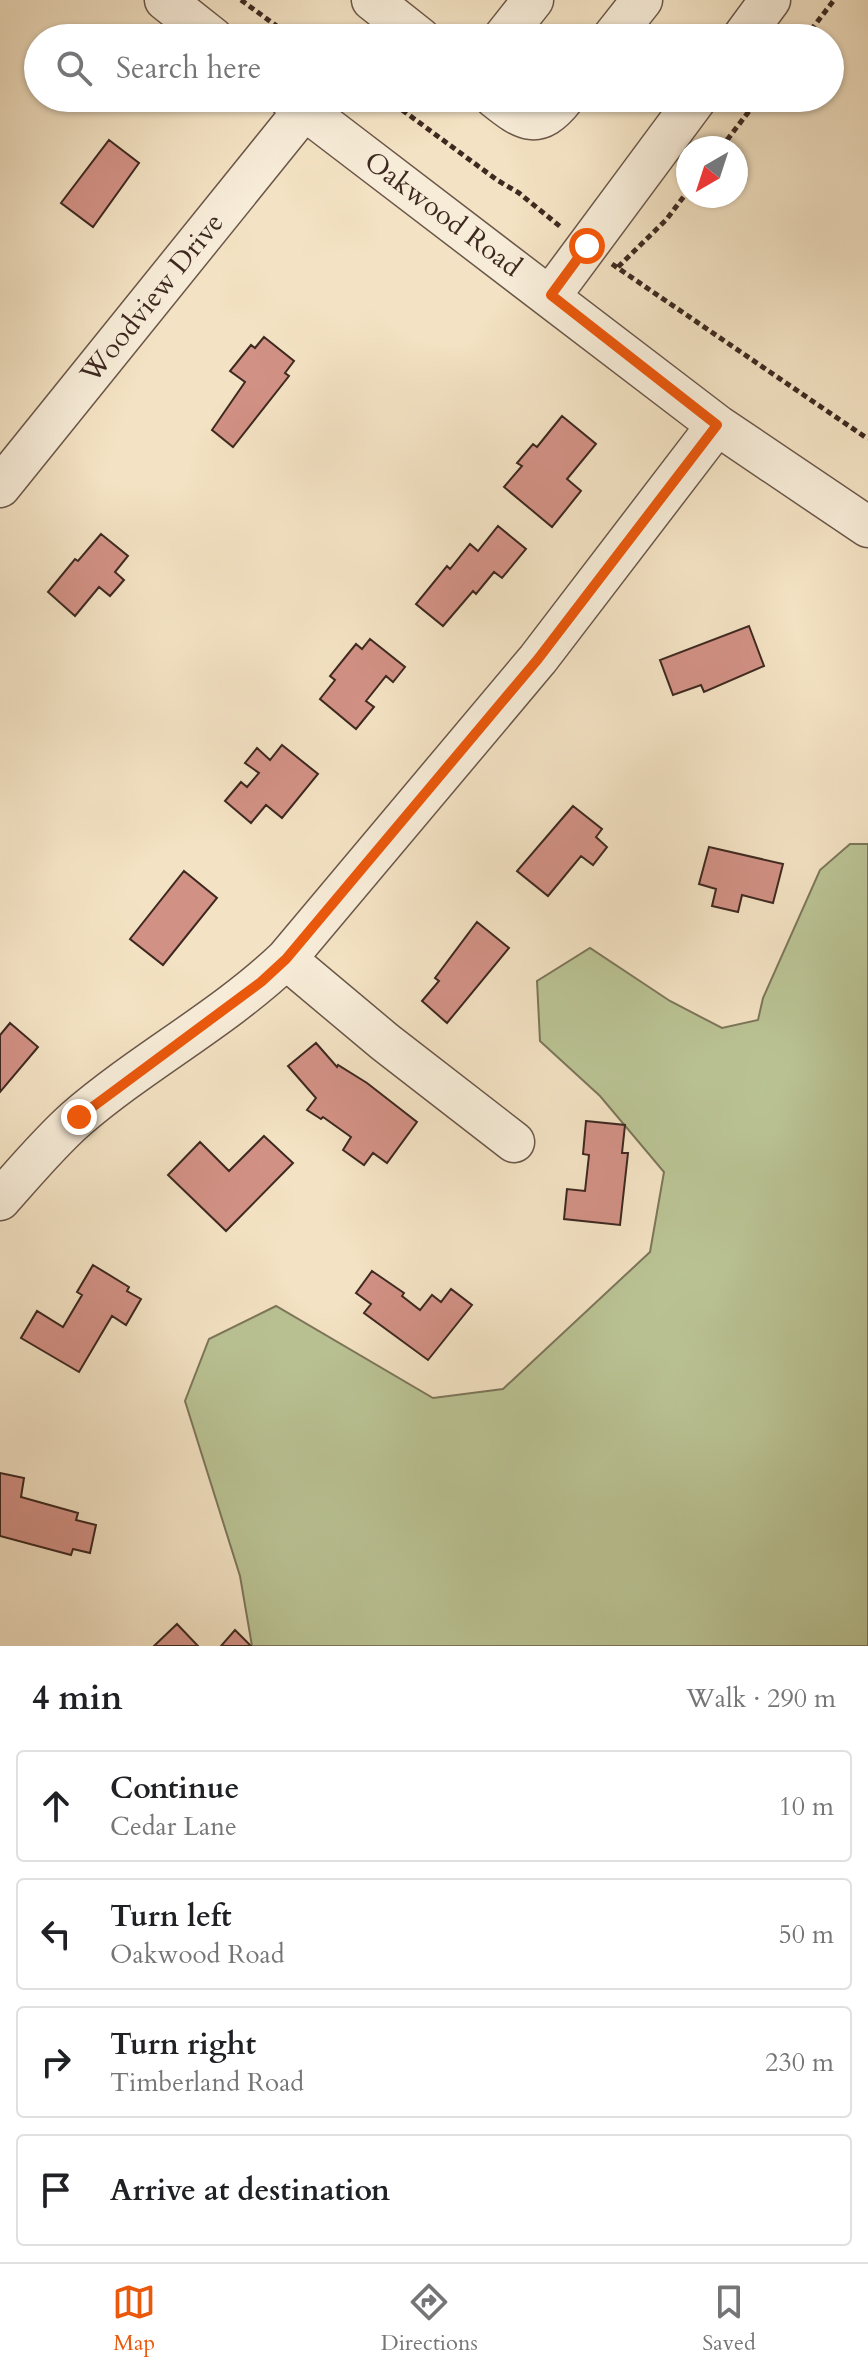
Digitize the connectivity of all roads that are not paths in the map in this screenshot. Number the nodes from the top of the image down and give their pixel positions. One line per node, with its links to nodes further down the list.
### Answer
1 (165, 0): 6 (street)
2 (372, 0): 7 (street)
3 (533, 0): 8 (street)
4 (642, 0): 9 (street)
5 (770, 0): 10 (street)
6 (195, 24)
7 (402, 24)
8 (514, 24)
9 (623, 24)
10 (752, 24)
11 (291, 112): 18 (street, Woodview Drive)
12 (308, 112): 16 (street, Oakwood Road)
13 (513, 112): 14 (street)
14 (554, 112)
15 (687, 112): 16 (street)
16 (551, 295): 17 (street, Oakwood Road)
17 (717, 425): 19 (street, Oakwood Road); 20 (street)
18 (0, 487)
19 (868, 527)
20 (286, 959): 21 (street); 22 (street)
21 (514, 1142)
22 (0, 1200)

